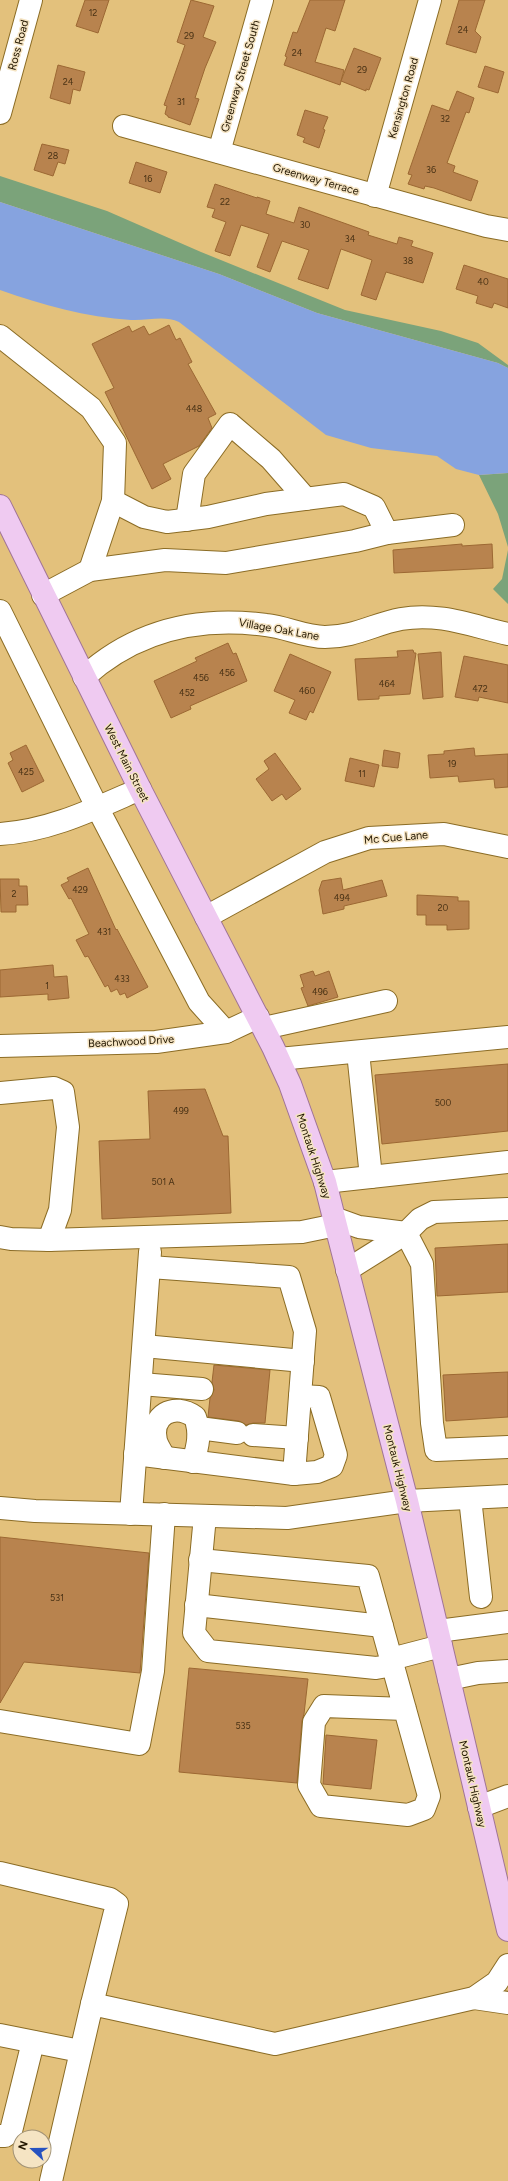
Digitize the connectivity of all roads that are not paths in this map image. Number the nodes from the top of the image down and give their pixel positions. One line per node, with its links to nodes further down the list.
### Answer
1 (31, 0): 4 (street, Ross Road)
2 (262, 0): 6 (street, Greenway Street South)
3 (430, 0): 7 (street, Kensington Road)
4 (0, 113)
5 (124, 126): 6 (street, Greenway Terrace)
6 (219, 152): 7 (street, Greenway Terrace)
7 (375, 196): 8 (street, Greenway Terrace)
8 (508, 230)
9 (0, 336): 11 (street)
10 (306, 499): 13 (street); 13 (street); 15 (street)
11 (113, 501): 13 (street); 16 (street)
12 (0, 506): 17 (main road, West Main Street)
13 (187, 520)
14 (453, 525): 15 (street)
15 (387, 533): 16 (street)
16 (90, 570): 17 (street)
17 (42, 595): 20 (main road, West Main Street)
18 (0, 611): 22 (street)
19 (508, 634): 20 (street, Village Oak Lane)
20 (84, 677): 21 (main road, West Main Street)
21 (140, 789): 22 (street); 25 (main road, West Main Street)
22 (97, 807): 23 (street); 28 (street)
23 (0, 834)
24 (508, 847): 25 (street, Mc Cue Lane)
25 (206, 917): 27 (main road, West Main Street)
26 (386, 1001): 27 (street, Beachwood Drive)
27 (261, 1023): 28 (street, Beachwood Drive); 32 (main road, Montauk Highway)
28 (226, 1032): 30 (street, Beachwood Drive)
29 (508, 1037): 31 (street)
30 (0, 1046)
31 (358, 1052): 32 (street); 35 (street)
32 (279, 1060): 36 (main road, Montauk Highway)
33 (0, 1093): 42 (street)
34 (508, 1162): 35 (street)
35 (371, 1177): 36 (street)
36 (325, 1182): 38 (main road, Montauk Highway)
37 (508, 1209): 39 (street)
38 (335, 1222): 39 (street); 40 (street); 44 (main road, Montauk Highway)
39 (406, 1233): 44 (street); 52 (street)
40 (151, 1235): 42 (street); 43 (street)
41 (0, 1237): 42 (street)
42 (49, 1240)
43 (150, 1267): 45 (street); 46 (street)
44 (347, 1270): 59 (main road, Montauk Highway)
45 (144, 1346): 46 (street); 47 (street)
46 (303, 1361): 49 (street)
47 (141, 1384): 48 (street); 53 (street)
48 (202, 1389)
49 (300, 1396): 51 (street); 56 (street)
50 (199, 1428): 51 (street); 54 (street); 55 (street)
51 (297, 1438): 56 (street)
52 (508, 1447)
53 (135, 1454): 54 (street); 61 (street)
54 (165, 1458): 55 (street)
55 (194, 1462): 56 (street)
56 (294, 1474)
57 (508, 1496): 58 (street)
58 (470, 1498): 59 (street); 65 (street)
59 (406, 1501): 63 (street); 69 (main road, Montauk Highway)
60 (0, 1508): 61 (street)
61 (131, 1514): 62 (street)
62 (164, 1514): 63 (street); 73 (street)
63 (205, 1516): 64 (street)
64 (200, 1560): 66 (street); 68 (street)
65 (481, 1597)
66 (196, 1605): 68 (street); 70 (street)
67 (508, 1622): 69 (street)
68 (382, 1626): 70 (street)
69 (443, 1654): 70 (street); 71 (street); 75 (main road, Montauk Highway)
70 (393, 1665): 72 (street)
71 (508, 1671)
72 (405, 1708): 72 (street)
73 (0, 1721)
74 (508, 1796): 75 (street)
75 (479, 1807): 77 (main road, Montauk Highway)
76 (0, 1874): 81 (street)
77 (508, 1930)
78 (508, 1965): 79 (street)
79 (474, 1998): 80 (street); 81 (street)
80 (508, 2003)
81 (92, 2004): 84 (street)
82 (0, 2035): 83 (street)
83 (33, 2042): 84 (street); 85 (street)
84 (80, 2051): 86 (street)
85 (0, 2136)
86 (51, 2181)

